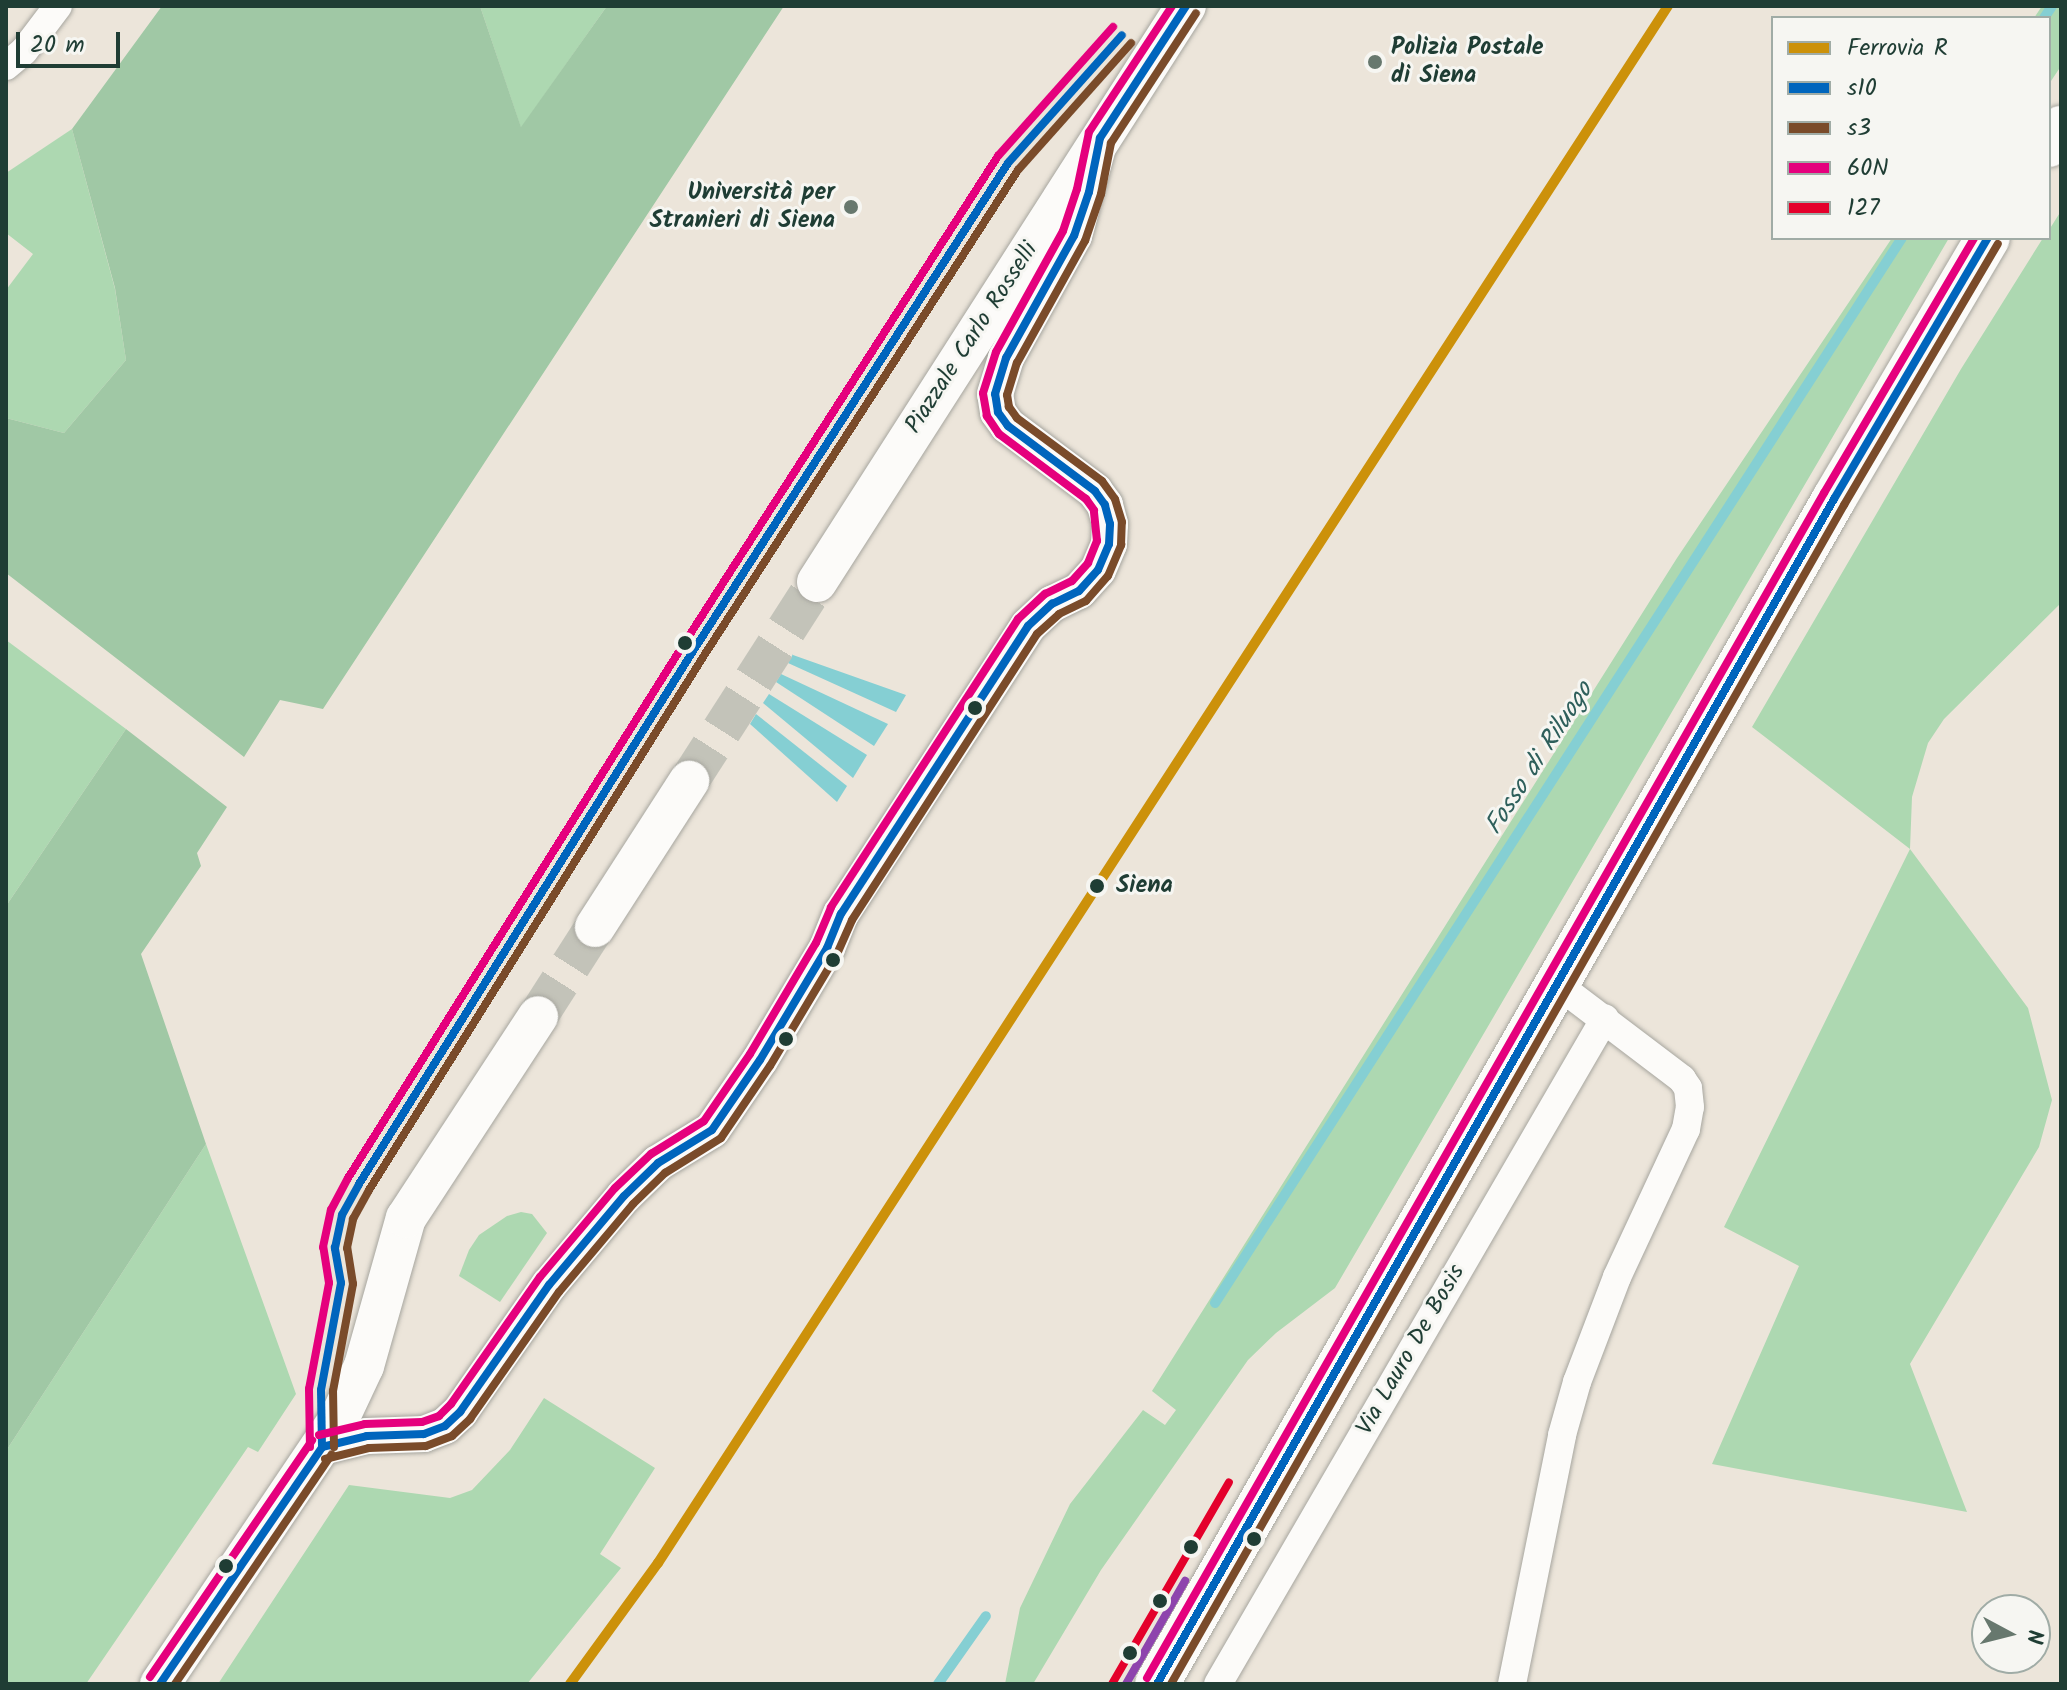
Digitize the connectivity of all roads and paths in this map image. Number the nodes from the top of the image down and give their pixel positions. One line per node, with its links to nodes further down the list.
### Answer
1 (58, 6): 3 (street)
2 (1186, 6): 4 (main road)
3 (6, 66)
4 (1100, 138): 6 (main road, Piazzale Carlo Rosselli); 12 (street, Piazzale Carlo Rosselli)
5 (1987, 240): 9 (main road)
6 (817, 582)
7 (689, 781): 8 (main road)
8 (595, 927)
9 (1557, 984): 11 (street); 14 (main road)
10 (538, 1016): 12 (main road)
11 (1605, 1018): 15 (street, Via Lauro De Bosis); 16 (street)
12 (322, 1447): 13 (main road)
13 (160, 1684)
14 (1157, 1684)
15 (1218, 1684)
16 (1512, 1684)

